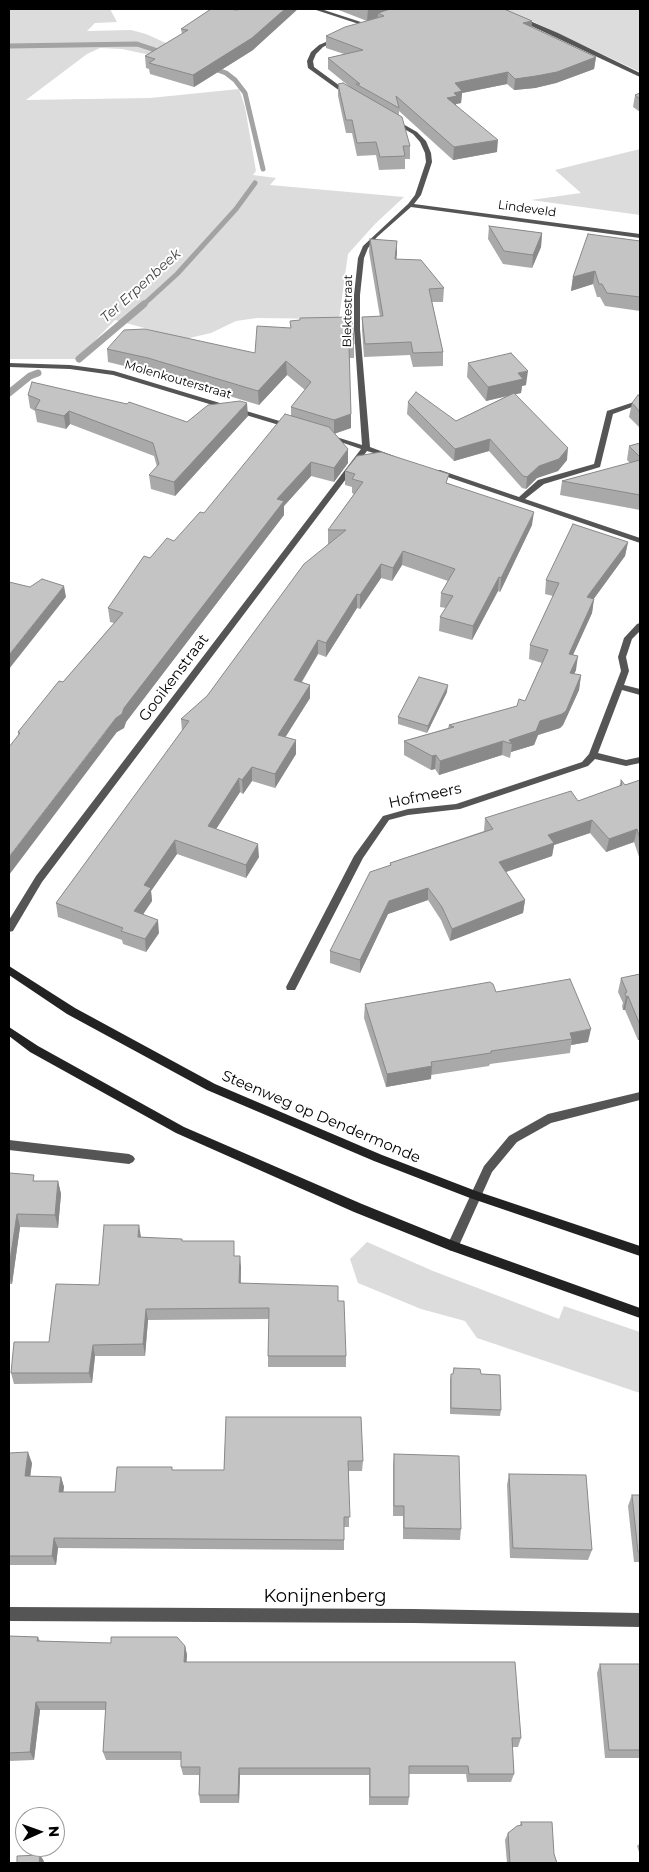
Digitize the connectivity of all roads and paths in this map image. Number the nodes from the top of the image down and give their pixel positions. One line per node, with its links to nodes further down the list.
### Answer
1 (316, 9): 4 (street)
2 (498, 9): 7 (street)
3 (375, 23): 4 (street)
4 (367, 25): 5 (street)
5 (359, 29)
6 (343, 36): 8 (street)
7 (640, 75)
8 (353, 98)
9 (384, 116): 10 (street, Blektestraat)
10 (410, 204): 11 (street, Lindeveld); 16 (street, Blektestraat)
11 (640, 236)
12 (9, 366): 14 (street, Molenkouterstraat)
13 (640, 402): 19 (street)
14 (302, 429)
15 (320, 434): 16 (street)
16 (366, 448): 17 (street); 26 (street, Gooikenstraat)
17 (403, 460)
18 (430, 470): 19 (street)
19 (520, 500): 20 (street)
20 (640, 541)
21 (640, 626): 22 (street)
22 (619, 686): 23 (street); 24 (street)
23 (640, 692)
24 (593, 755): 25 (street); 28 (street, Hofmeers)
25 (640, 760)
26 (9, 928)
27 (9, 970): 33 (main road, Steenweg op Dendermonde)
28 (291, 987)
29 (9, 1032): 34 (main road)
30 (640, 1096): 33 (street)
31 (9, 1145): 32 (street)
32 (129, 1159)
33 (474, 1195): 34 (street); 35 (main road, Steenweg op Dendermonde)
34 (453, 1246): 36 (main road)
35 (640, 1251)
36 (640, 1313)
37 (9, 1614): 38 (street, Konijnenberg)
38 (640, 1620)

